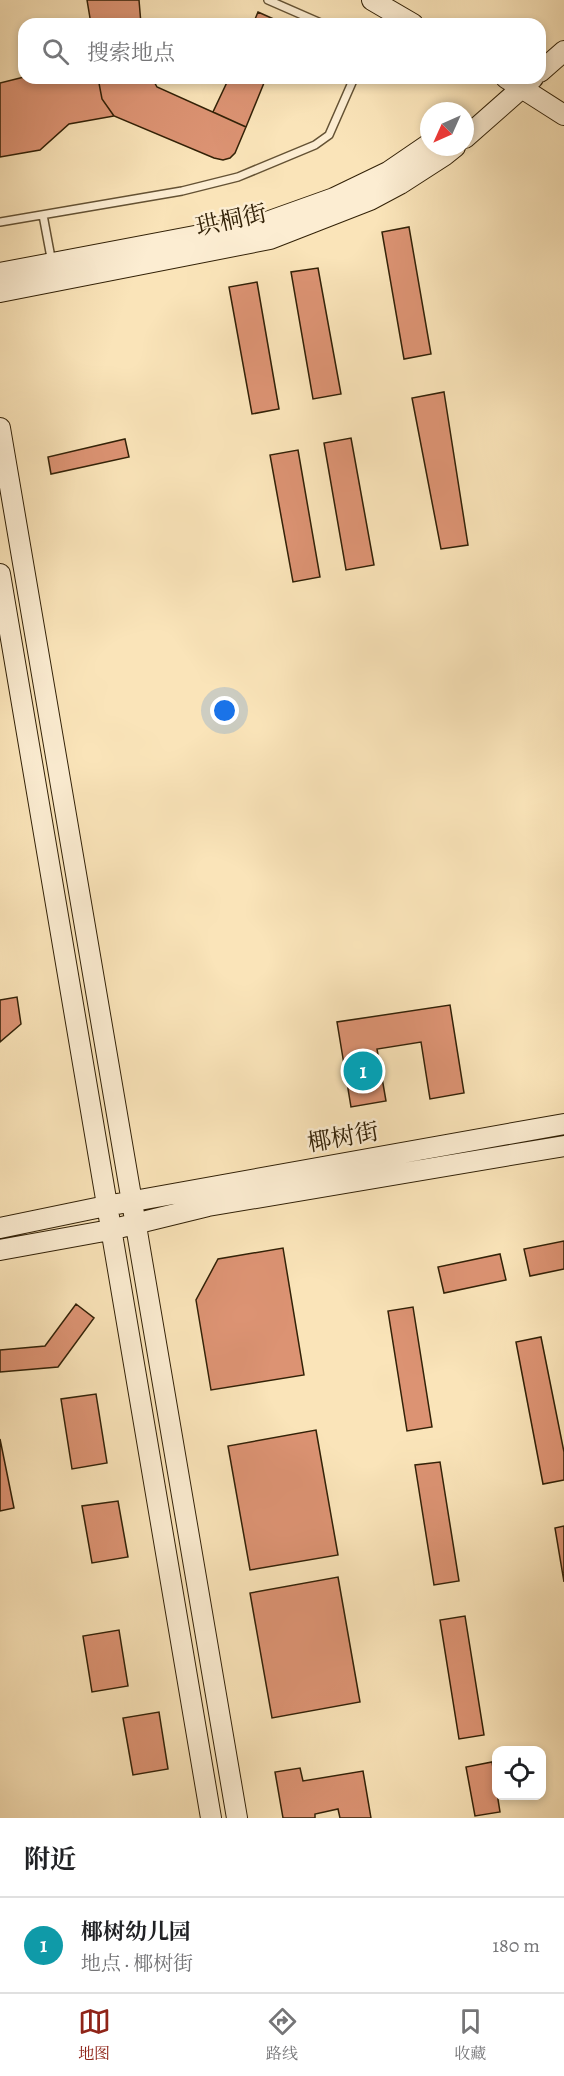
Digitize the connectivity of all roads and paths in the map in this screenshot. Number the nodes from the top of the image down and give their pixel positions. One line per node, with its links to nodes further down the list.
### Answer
1 (268, 0): 3 (lane)
2 (372, 0): 4 (street)
3 (309, 18)
4 (403, 18)
5 (564, 51): 6 (street)
6 (546, 67)
7 (351, 84): 16 (lane)
8 (516, 84): 11 (street)
9 (517, 84): 13 (street)
10 (524, 84): 12 (street)
11 (474, 114)
12 (564, 115)
13 (474, 129)
14 (420, 150): 18 (street, 珙桐街)
15 (443, 156): 20 (street, 珙桐街)
16 (43, 215): 17 (lane); 18 (lane)
17 (0, 222)
18 (52, 264): 19 (street, 珙桐街)
19 (0, 273)
20 (0, 292)
21 (0, 428): 25 (street)
22 (0, 573): 26 (street)
23 (564, 1124): 25 (street, 椰树街)
24 (564, 1146): 27 (street, 椰树街)
25 (132, 1201): 26 (street, 椰树街); 27 (street)
26 (106, 1206): 28 (street, 椰树街); 29 (street)
27 (135, 1224): 29 (street, 椰树街); 32 (street)
28 (0, 1228)
29 (110, 1230): 30 (street, 椰树街); 31 (street)
30 (0, 1250)
31 (211, 1818)
32 (237, 1818)

